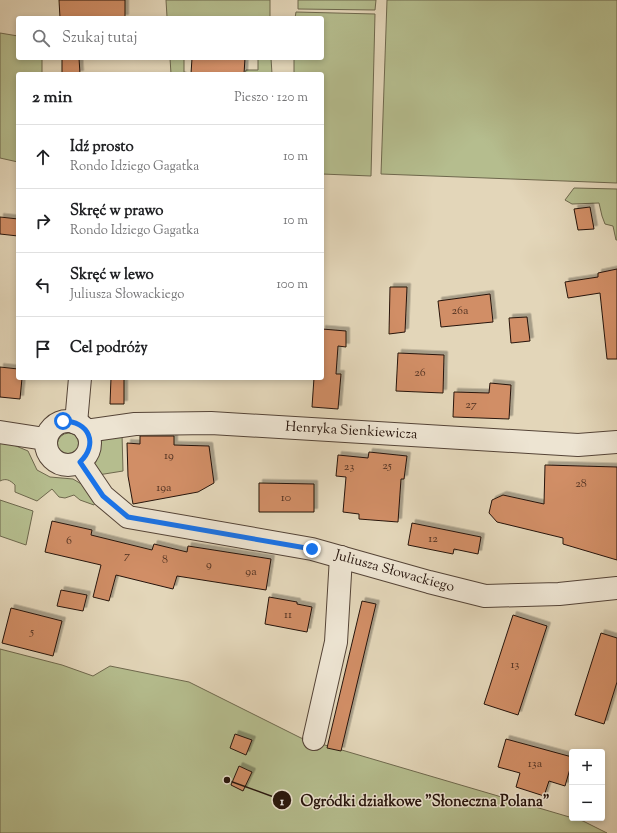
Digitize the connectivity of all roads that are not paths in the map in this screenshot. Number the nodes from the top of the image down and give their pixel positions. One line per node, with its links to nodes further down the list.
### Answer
1 (80, 380): 2 (street)
2 (81, 427): 4 (street); 5 (street, Henryka Sienkiewicza); 6 (street)
3 (0, 432): 4 (street)
4 (45, 439): 6 (street)
5 (617, 442)
6 (80, 462): 7 (street, Juliusza Słowackiego)
7 (341, 557): 8 (street, Juliusza Słowackiego); 9 (street)
8 (617, 588)
9 (314, 739)

